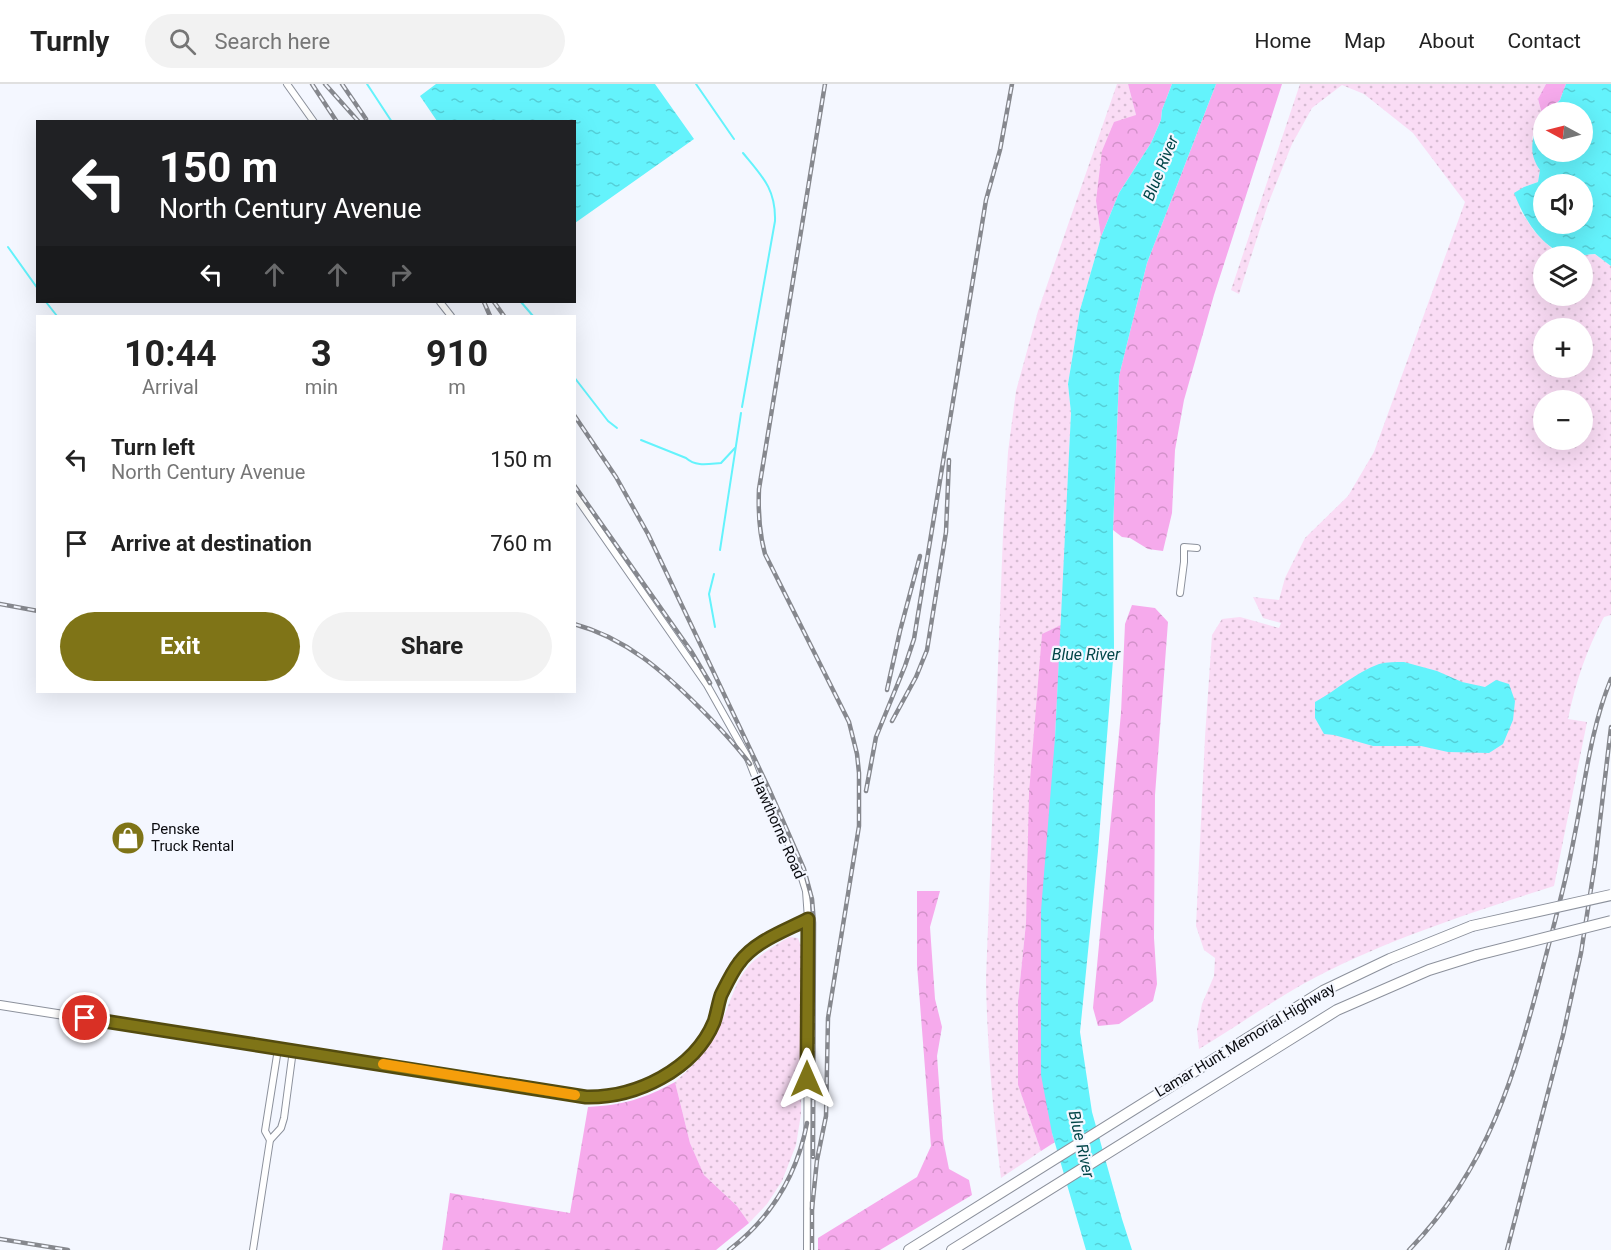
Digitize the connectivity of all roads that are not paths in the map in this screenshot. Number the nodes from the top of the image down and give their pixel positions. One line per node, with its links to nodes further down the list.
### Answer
1 (287, 84): 2 (street)
2 (313, 120)
3 (576, 497): 7 (street, Hawthorne Road)
4 (1197, 548): 5 (street)
5 (1179, 593)
6 (1611, 895): 15 (highway, Lamar Hunt Memorial Highway, bridge)
7 (808, 919): 11 (street); 14 (street, Hawthorne Road)
8 (1611, 921): 16 (highway, Lamar Hunt Memorial Highway, bridge)
9 (0, 1005): 10 (street)
10 (278, 1048): 11 (street); 12 (street)
11 (293, 1050): 12 (street)
12 (270, 1140): 13 (street)
13 (253, 1250)
14 (807, 1250)
15 (909, 1250)
16 (952, 1250)

